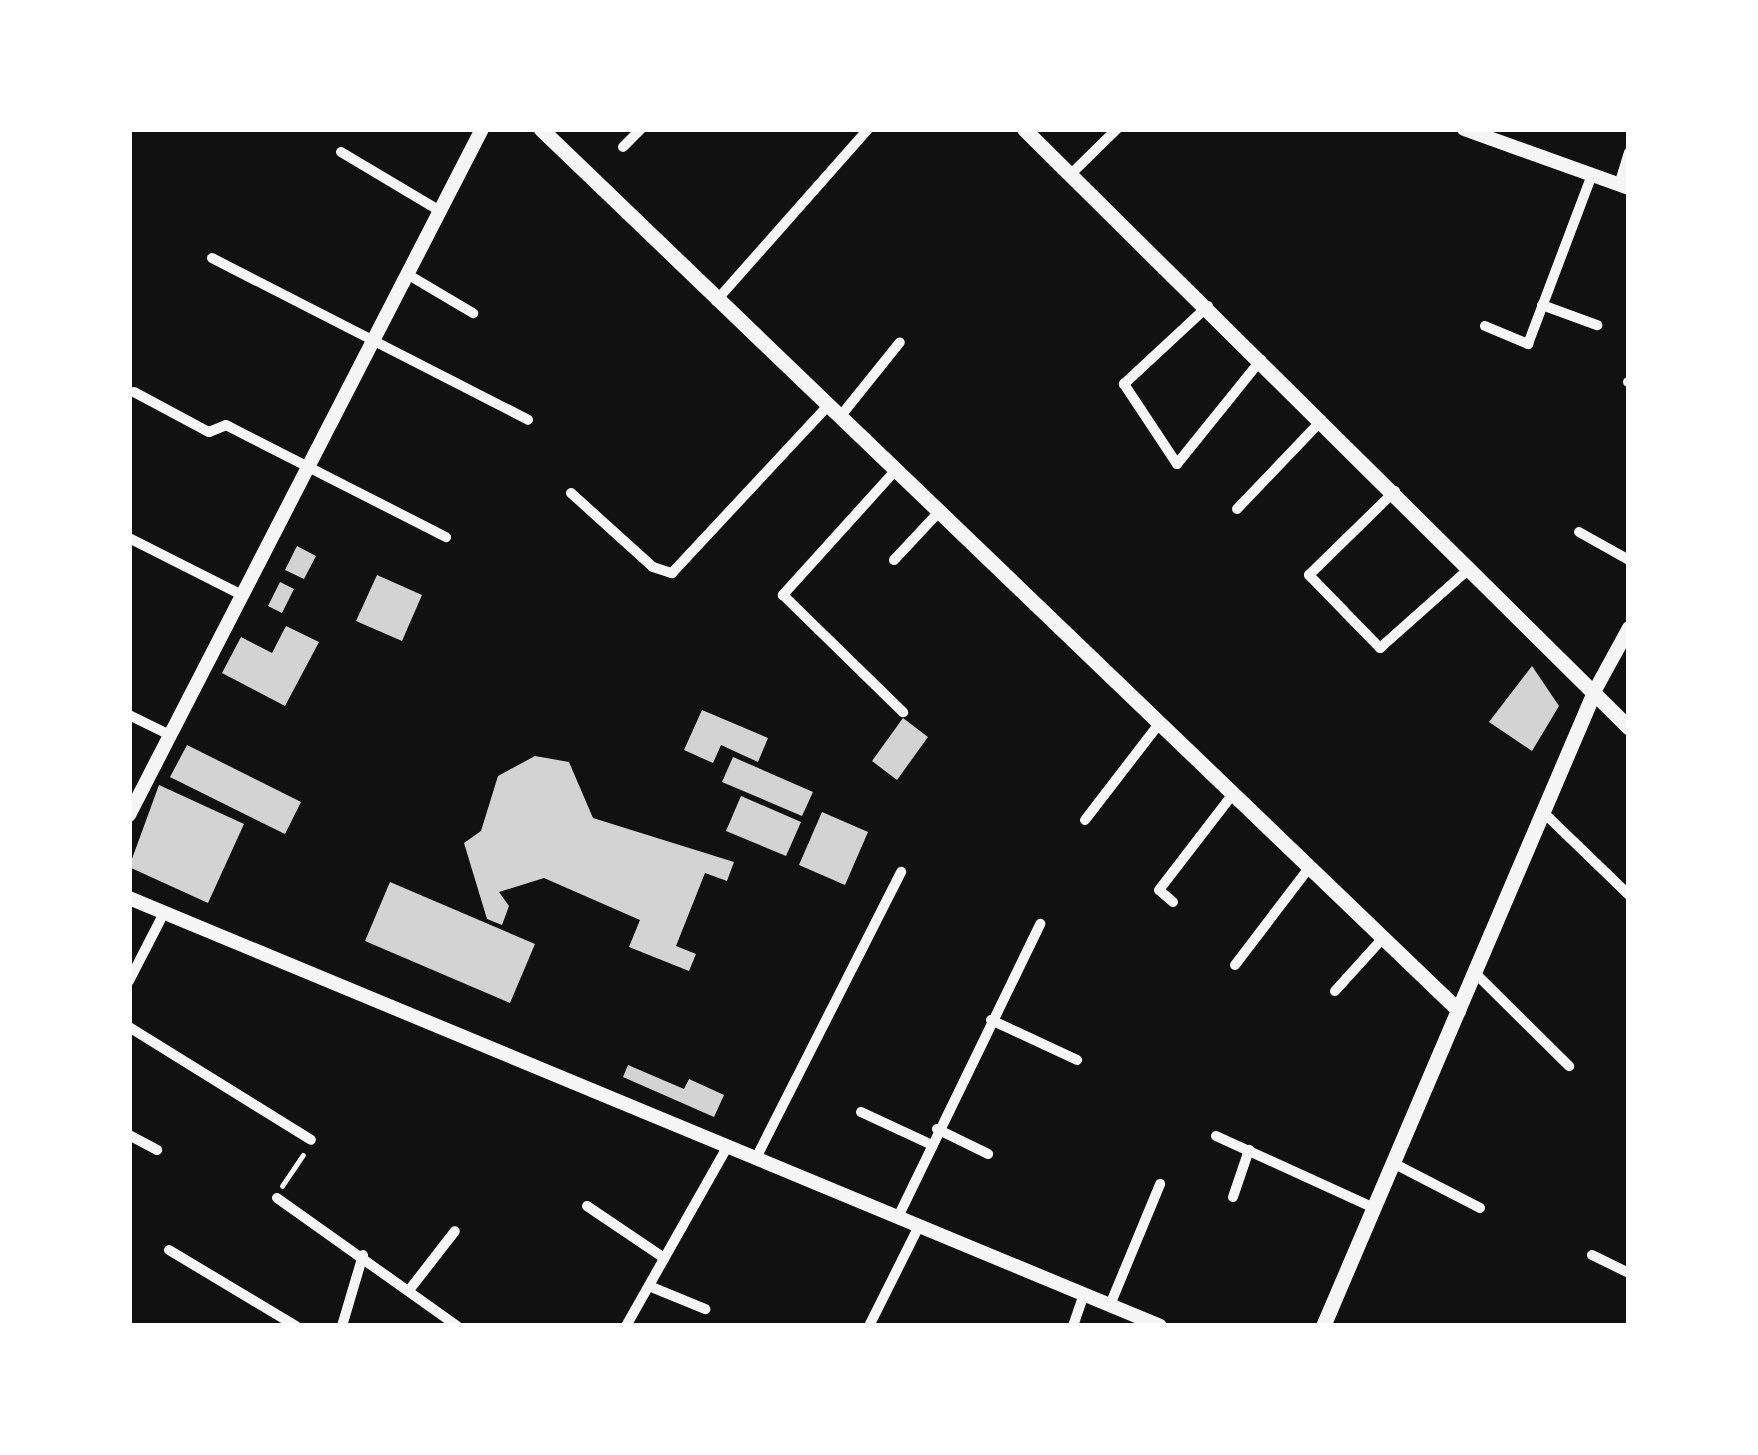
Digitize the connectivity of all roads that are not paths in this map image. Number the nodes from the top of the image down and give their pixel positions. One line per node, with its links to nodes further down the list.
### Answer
1 (482, 129): 14 (street)
2 (541, 129): 17 (main road)
3 (641, 129): 8 (street)
4 (868, 129): 17 (street)
5 (1024, 129): 11 (main road)
6 (1117, 129): 11 (street)
7 (1464, 129): 12 (street)
8 (622, 147)
9 (341, 152): 14 (street)
10 (1629, 153): 13 (street)
11 (1072, 173): 19 (main road)
12 (1592, 175): 13 (street); 18 (street)
13 (1624, 186)
14 (440, 211): 16 (street)
15 (212, 257): 23 (street)
16 (407, 274): 20 (street); 23 (street)
17 (716, 302): 27 (main road)
18 (1543, 305): 21 (street); 22 (street)
19 (1208, 306): 25 (main road); 25 (street)
20 (473, 313)
21 (1597, 325)
22 (1485, 326)
23 (373, 340): 28 (street); 30 (street)
24 (900, 342): 27 (street)
25 (1262, 358): 29 (main road)
26 (134, 392): 30 (street)
27 (833, 413): 31 (main road); 33 (street)
28 (528, 420)
29 (1322, 420): 32 (main road); 34 (street)
30 (308, 466): 37 (street); 42 (street)
31 (894, 472): 35 (main road); 45 (street)
32 (1395, 491): 41 (main road); 41 (street)
33 (572, 493)
34 (1238, 509)
35 (938, 514): 39 (street); 47 (main road)
36 (1579, 532): 40 (street)
37 (446, 537)
38 (129, 538): 42 (street)
39 (894, 560)
40 (1629, 560)
41 (1472, 566): 44 (main road)
42 (242, 595): 49 (street)
43 (1629, 628): 44 (street)
44 (1594, 692): 48 (main road); 51 (main road)
45 (903, 712)
46 (129, 715): 49 (street)
47 (1159, 724): 50 (main road); 53 (street)
48 (1629, 728)
49 (170, 735): 52 (street)
50 (1233, 794): 54 (main road); 58 (street)
51 (1543, 812): 56 (street); 63 (main road)
52 (129, 815)
53 (1084, 820)
54 (1309, 868): 61 (main road); 62 (street)
55 (901, 872): 81 (street)
56 (1629, 895)
57 (129, 898): 59 (street)
58 (1173, 902)
59 (164, 913): 64 (street); 77 (street)
60 (1040, 924): 67 (street)
61 (1383, 938): 65 (street); 66 (main road)
62 (1235, 964)
63 (1474, 972): 66 (main road); 70 (street)
64 (129, 981)
65 (1335, 991)
66 (1458, 1010): 82 (main road)
67 (991, 1020): 69 (street); 72 (street)
68 (129, 1028): 75 (street)
69 (1077, 1060)
70 (1569, 1066)
71 (862, 1112): 76 (street)
72 (937, 1129): 76 (street); 80 (street)
73 (129, 1135): 78 (street)
74 (1216, 1136): 79 (street)
75 (310, 1140)
76 (930, 1144): 89 (street)
77 (728, 1146): 81 (street); 95 (street)
78 (158, 1150)
79 (1249, 1150): 84 (street); 87 (street)
80 (988, 1154)
81 (756, 1158): 89 (street)
82 (1393, 1163): 87 (main road); 88 (street)
83 (1160, 1184): 100 (street)
84 (1233, 1197)
85 (277, 1198): 93 (street)
86 (587, 1206): 95 (street)
87 (1374, 1208): 109 (main road)
88 (1480, 1208)
89 (898, 1217): 90 (street)
90 (919, 1226): 99 (street); 106 (street)
91 (455, 1232): 98 (street)
92 (169, 1250): 102 (street)
93 (363, 1255): 98 (street); 103 (street)
94 (1592, 1255): 96 (street)
95 (664, 1258): 97 (street)
96 (1629, 1273)
97 (649, 1286): 101 (street); 105 (street)
98 (410, 1289): 104 (street)
99 (1084, 1294): 100 (street); 107 (street)
100 (1110, 1305): 108 (street)
101 (705, 1309)
102 (296, 1326)
103 (342, 1326)
104 (457, 1326)
105 (626, 1326)
106 (869, 1326)
107 (1073, 1326)
108 (1160, 1326)
109 (1323, 1326)

